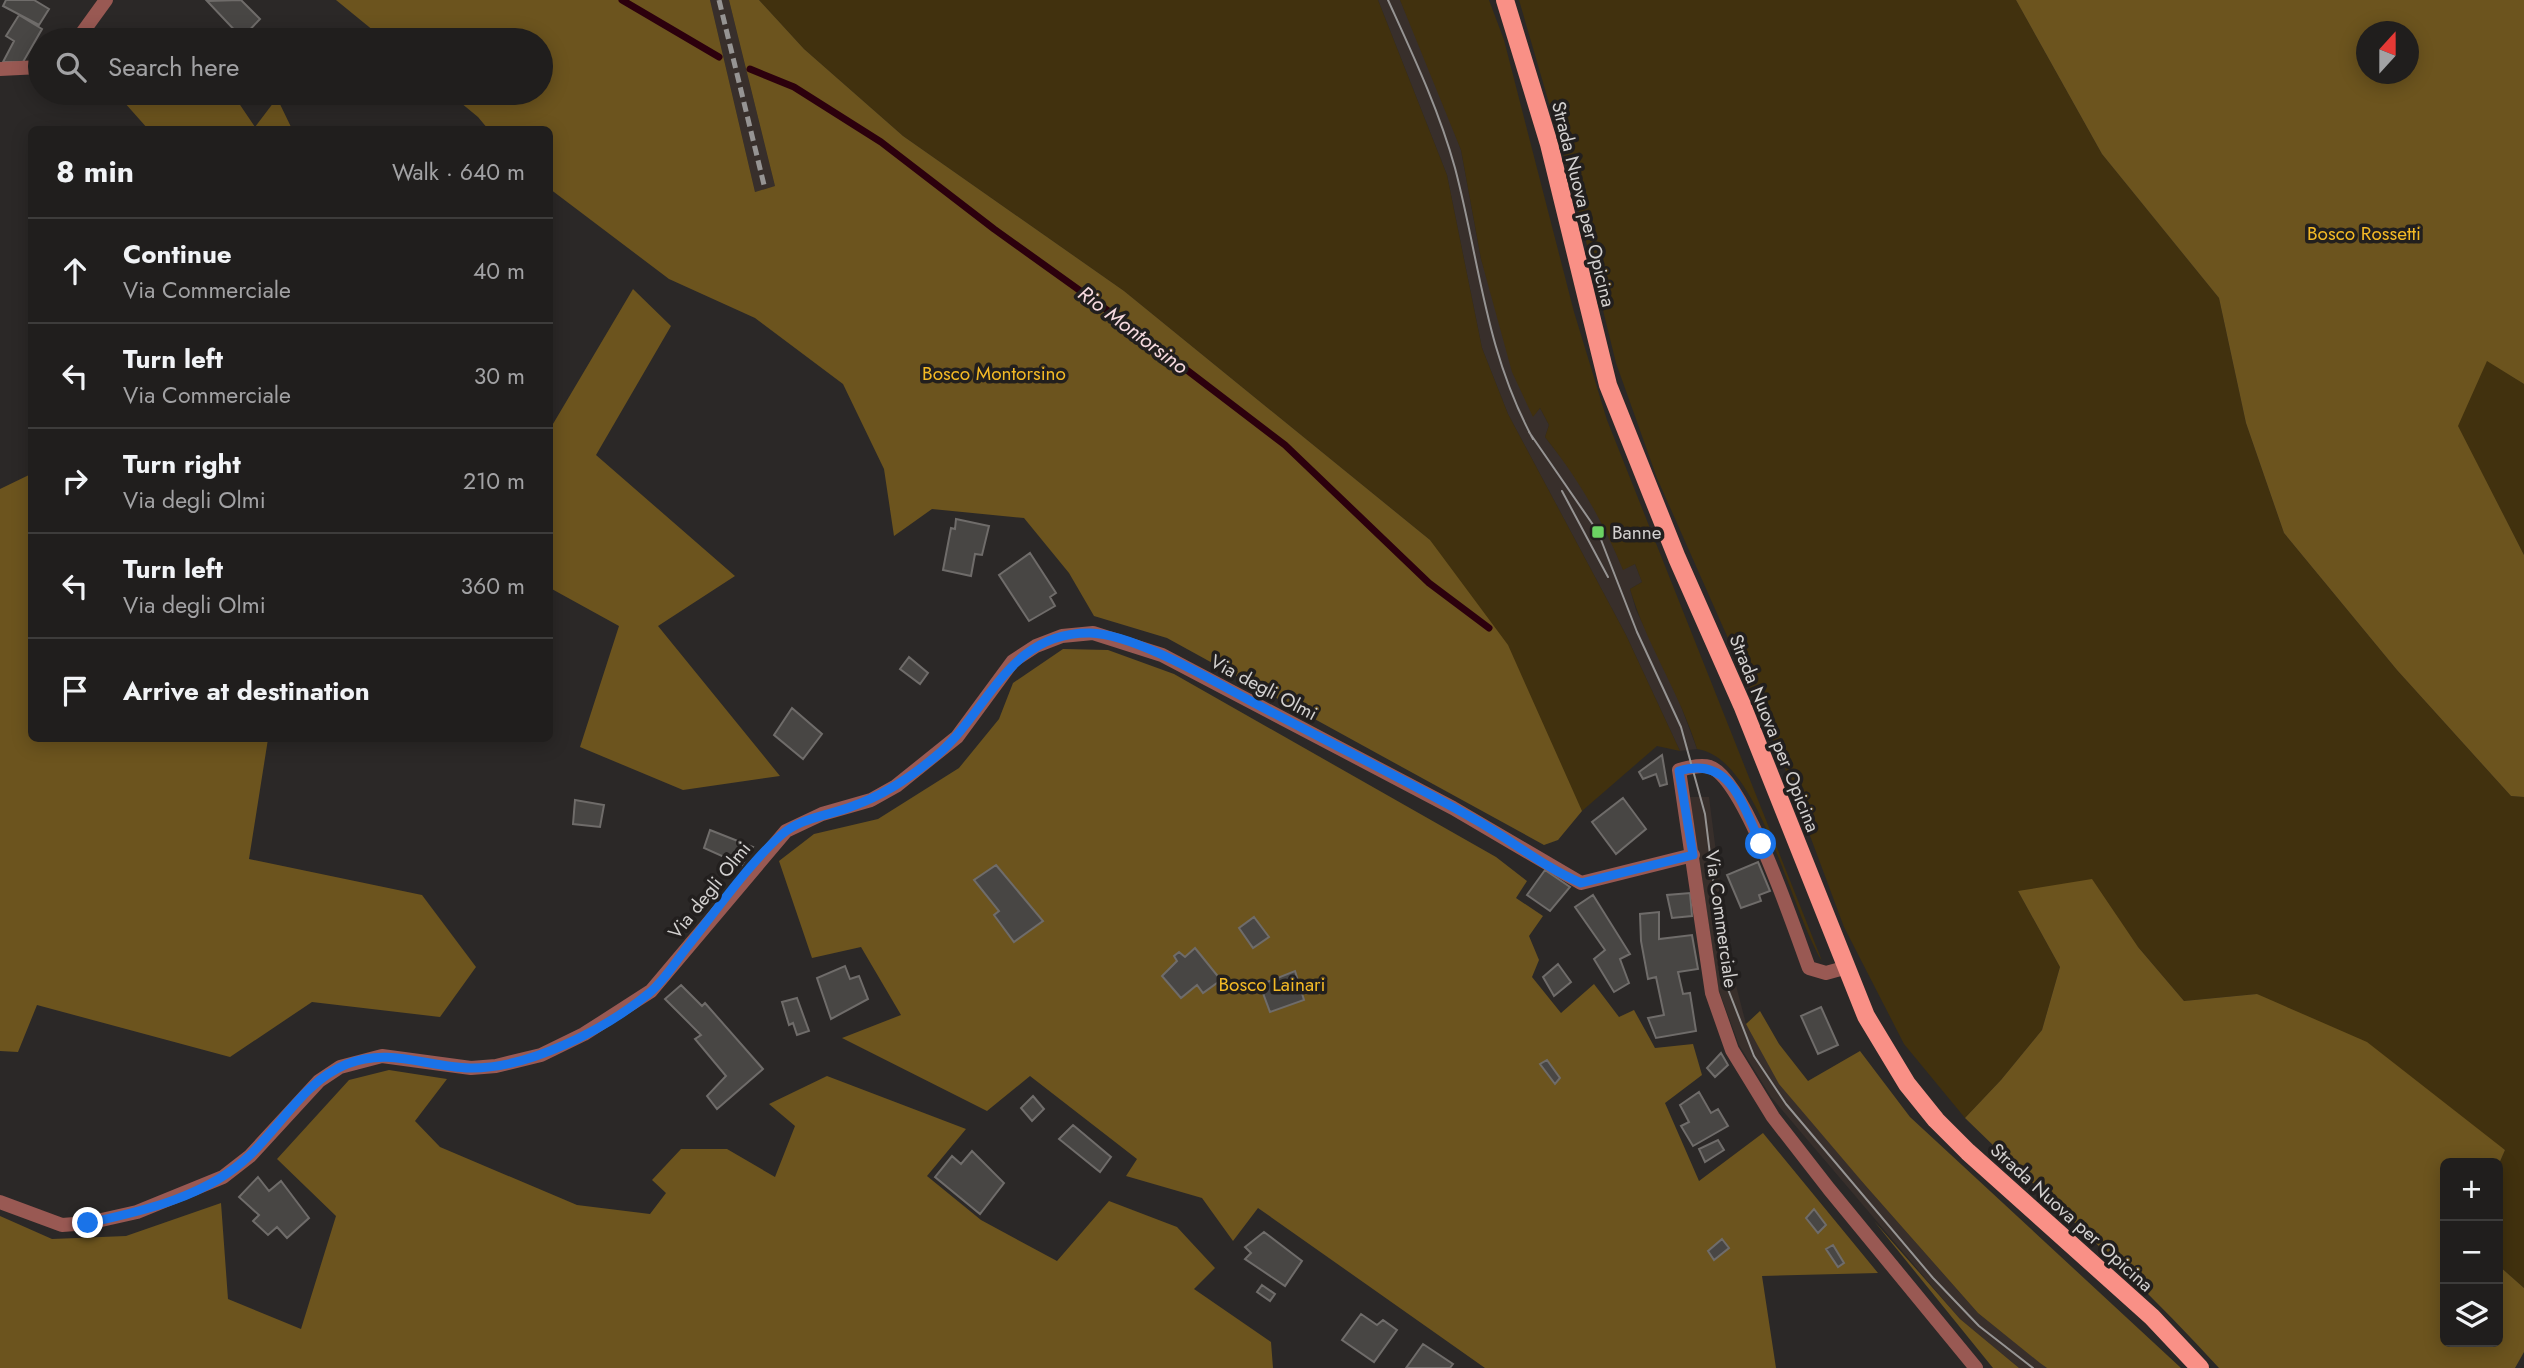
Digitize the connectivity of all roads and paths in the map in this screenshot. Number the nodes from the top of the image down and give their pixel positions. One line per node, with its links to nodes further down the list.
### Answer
1 (106, 0): 3 (street)
2 (1505, 0): 7 (main road, Strada Nuova per Opicina)
3 (86, 28)
4 (28, 68): 5 (street)
5 (0, 69)
6 (1693, 855): 7 (street, Via Commerciale); 8 (street, Via degli Olmi); 9 (street, Via Commerciale)
7 (1844, 968): 10 (main road, Strada Nuova per Opicina)
8 (0, 1202)
9 (1976, 1368)
10 (2200, 1368)

